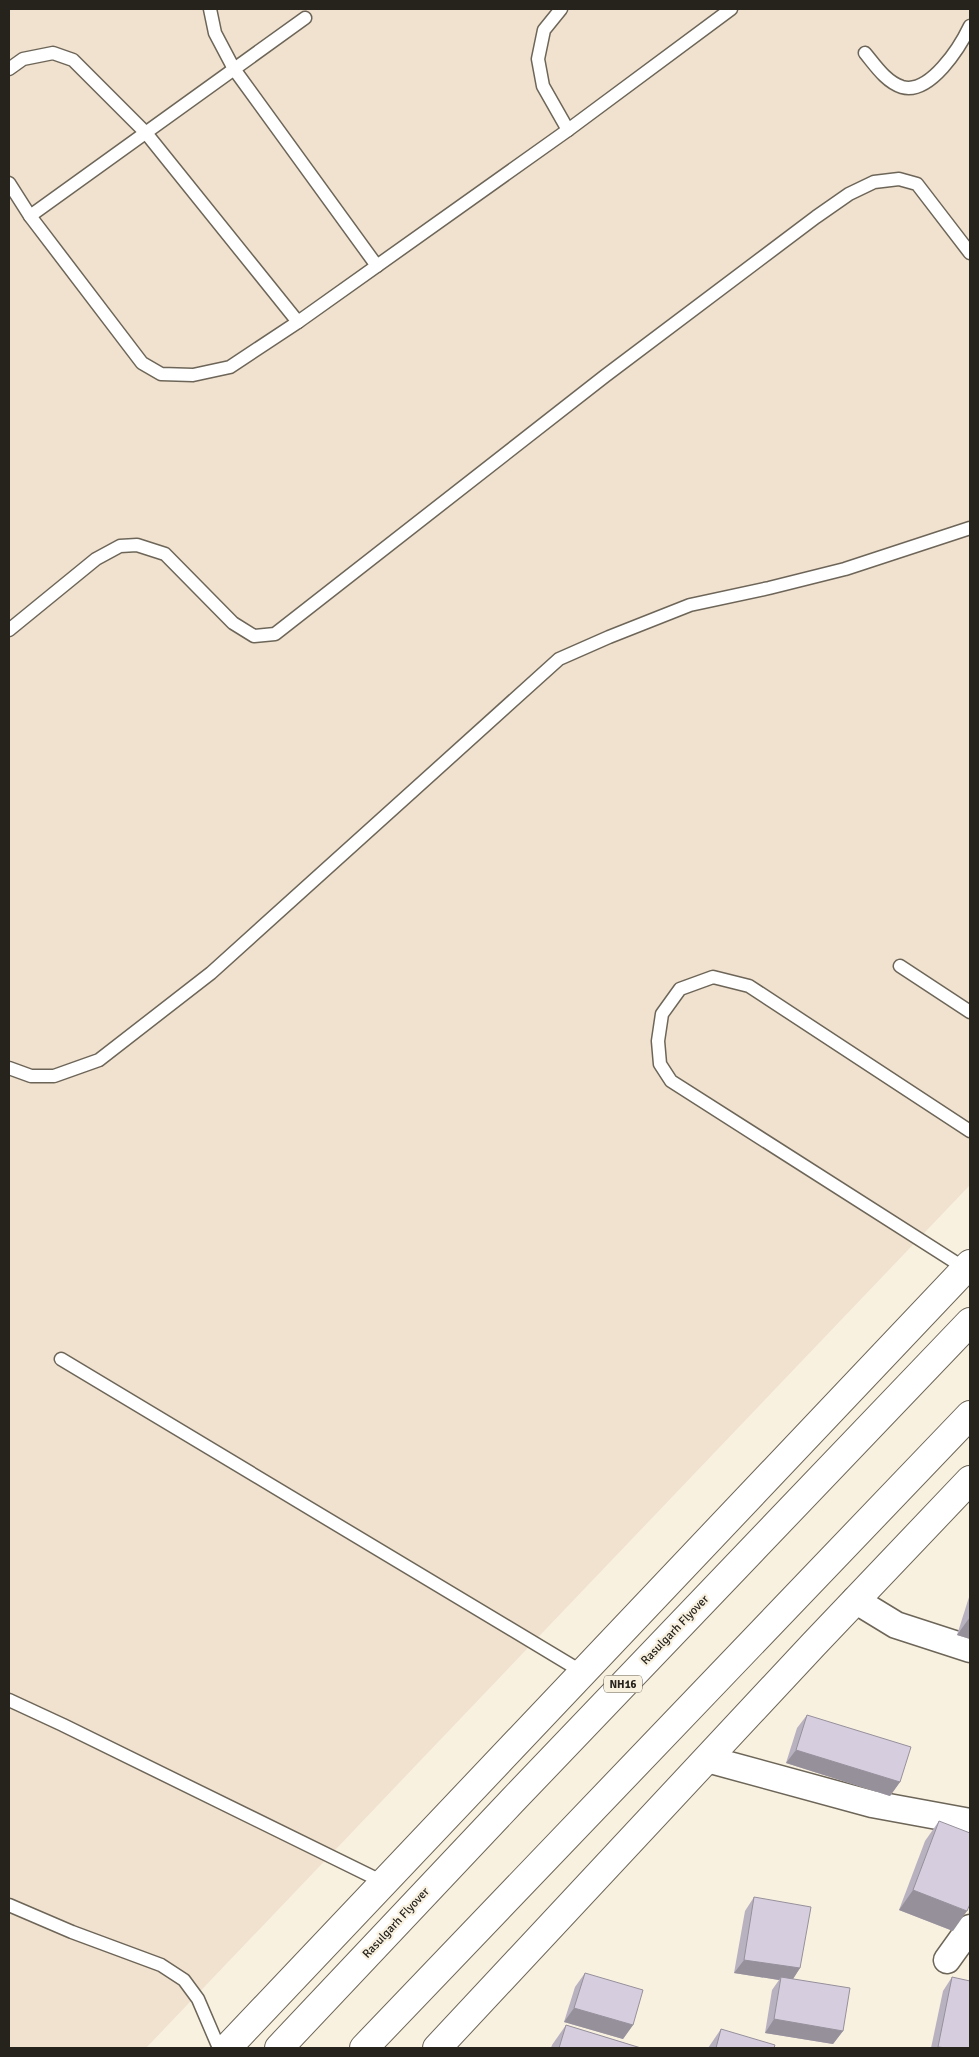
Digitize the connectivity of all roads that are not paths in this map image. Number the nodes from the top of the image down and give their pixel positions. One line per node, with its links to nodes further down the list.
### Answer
1 (210, 9): 8 (lane)
2 (561, 9): 9 (lane)
3 (731, 9): 9 (lane)
4 (305, 18): 8 (lane)
5 (970, 26): 6 (lane)
6 (865, 53)
7 (9, 69): 10 (lane)
8 (234, 70): 10 (lane); 14 (lane)
9 (568, 130): 14 (lane)
10 (146, 133): 12 (lane); 15 (lane)
11 (9, 183): 12 (lane)
12 (30, 216): 15 (lane)
13 (970, 253): 17 (lane)
14 (376, 266): 15 (lane)
15 (298, 322)
16 (970, 528): 20 (lane)
17 (9, 630)
18 (900, 966): 19 (lane)
19 (970, 1012)
20 (9, 1068)
21 (970, 1131): 22 (lane)
22 (968, 1267): 29 (main road)
23 (970, 1322): 39 (main road, Rasulgarh Flyover / NH16)
24 (61, 1359): 29 (lane)
25 (970, 1415): 40 (main road)
26 (970, 1480): 27 (main road)
27 (855, 1600): 28 (street); 31 (main road)
28 (970, 1649)
29 (584, 1673): 33 (main road)
30 (9, 1700): 33 (lane)
31 (707, 1759): 32 (street); 41 (main road)
32 (970, 1822)
33 (385, 1883): 38 (main road)
34 (9, 1904): 37 (lane)
35 (970, 1928): 36 (street)
36 (947, 1960)
37 (219, 2048)
38 (227, 2048)
39 (279, 2048)
40 (364, 2048)
41 (436, 2048)

